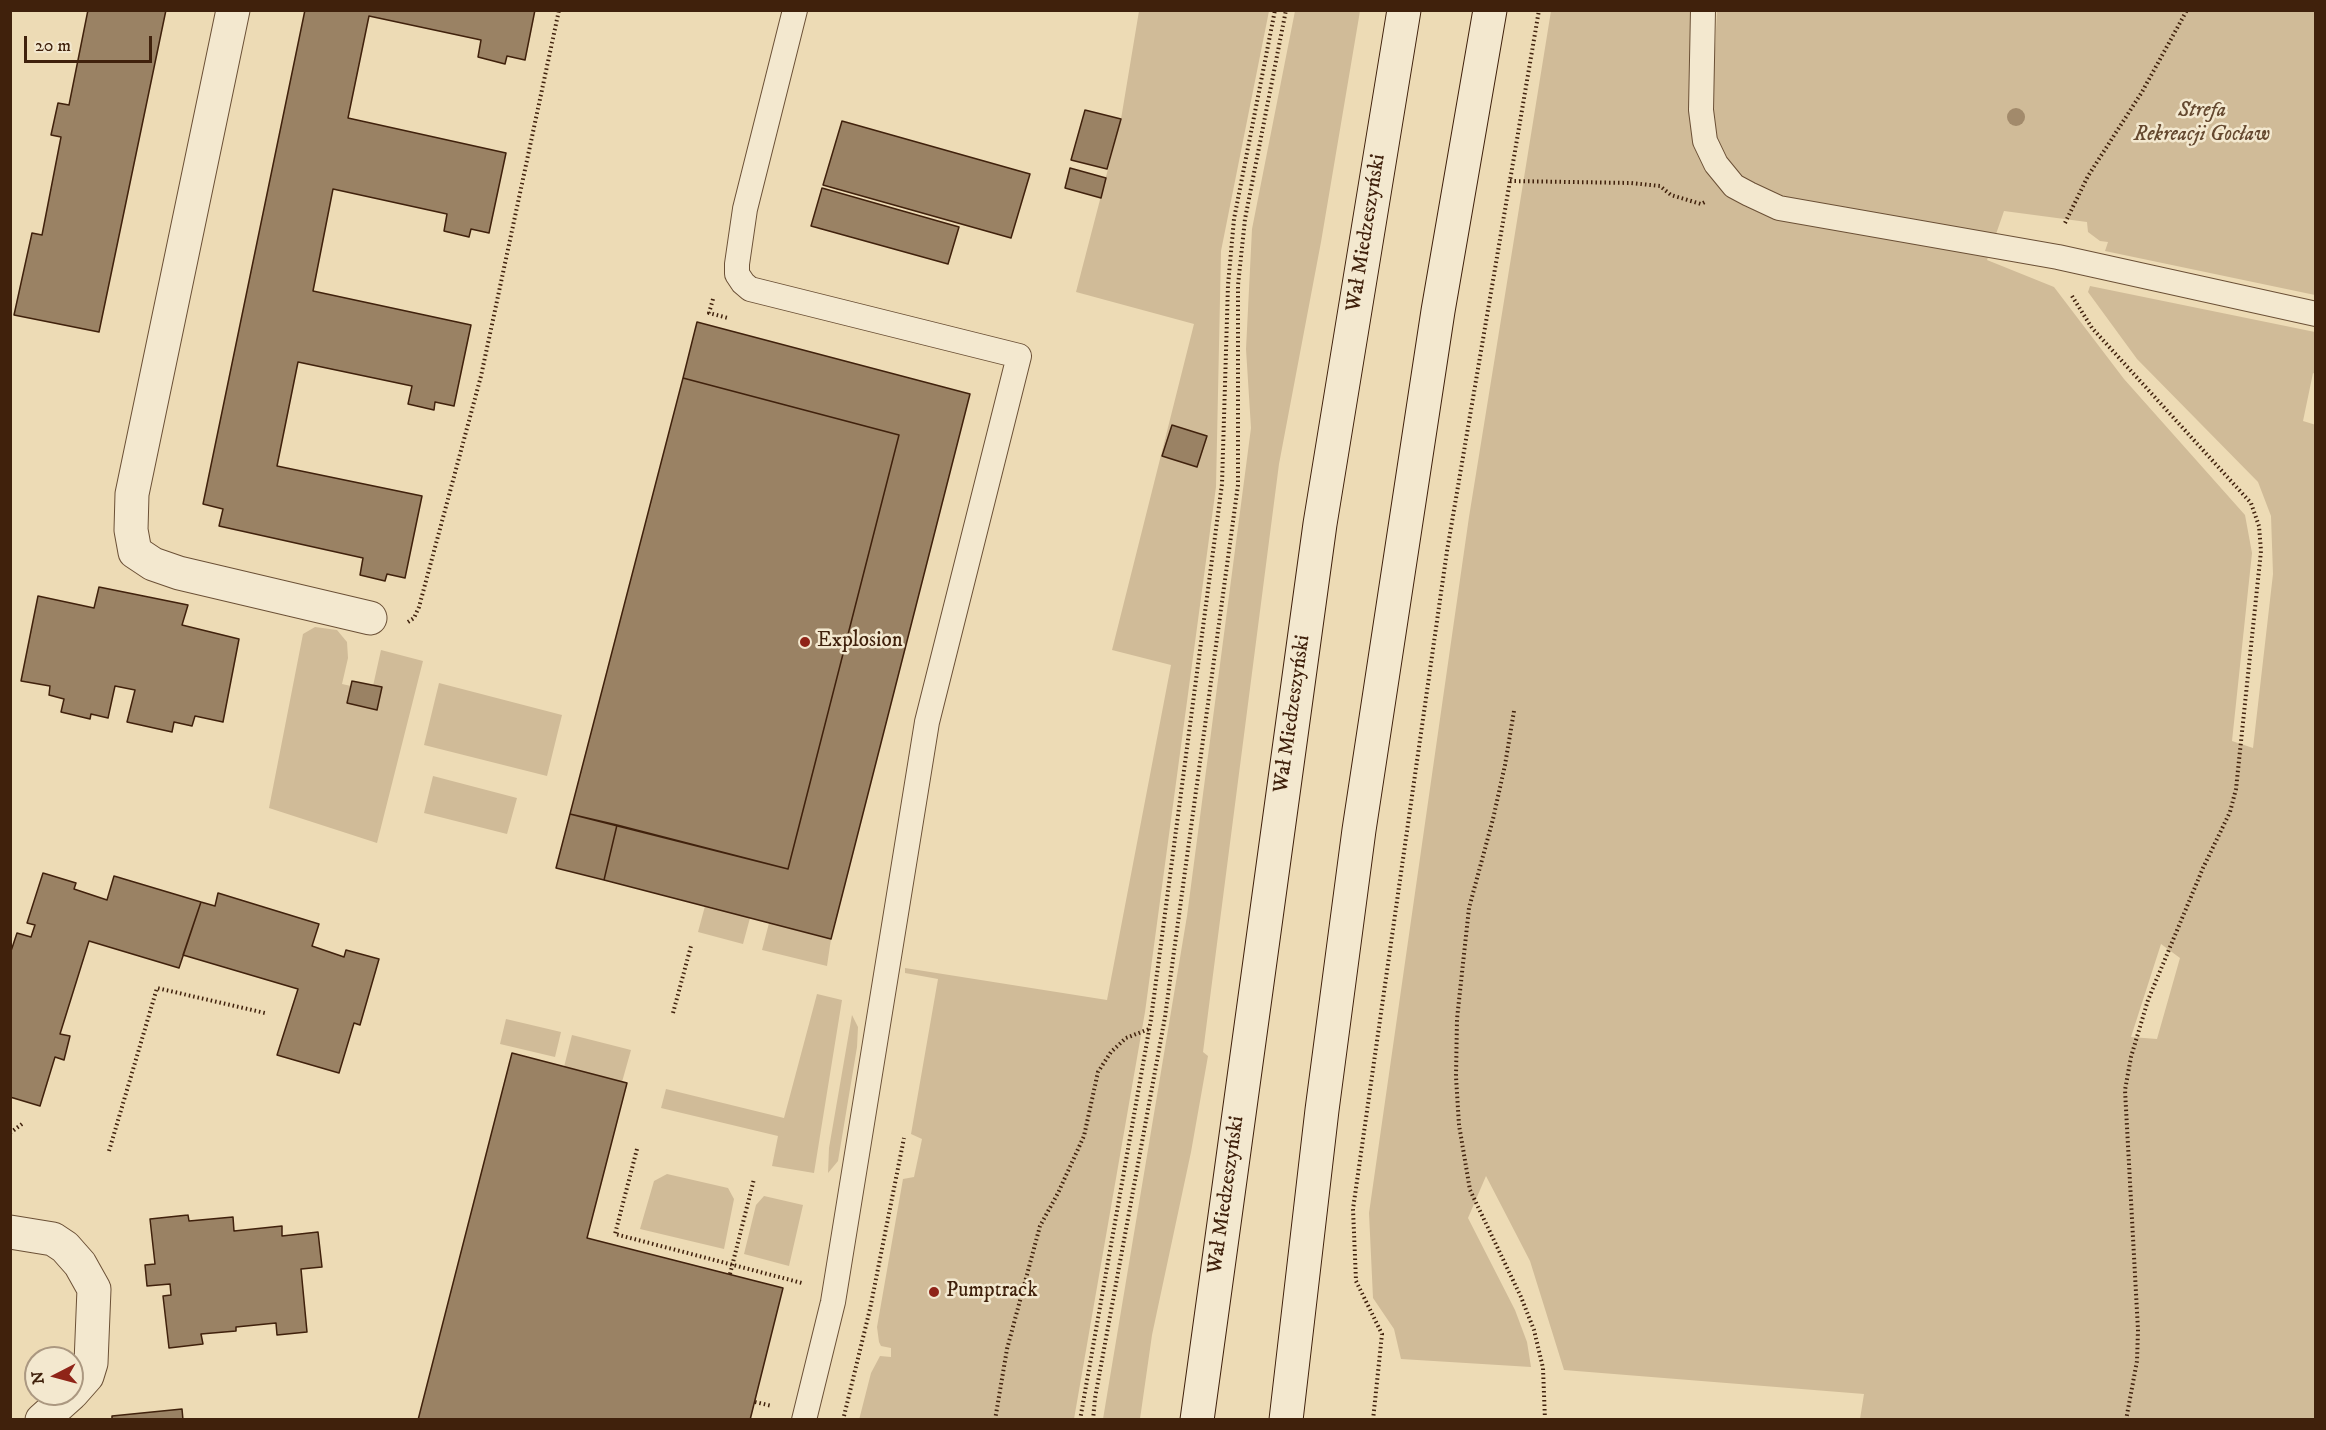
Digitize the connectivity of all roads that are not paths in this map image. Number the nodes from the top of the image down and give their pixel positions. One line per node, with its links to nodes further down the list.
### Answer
1 (233, 10): 7 (main road)
2 (795, 10): 12 (lane)
3 (1404, 10): 13 (main road, Wał Miedzeszyński)
4 (1490, 10): 14 (main road)
5 (1703, 10): 6 (lane)
6 (2316, 314)
7 (370, 618)
8 (10, 1232): 9 (main road)
9 (84, 1380)
10 (58, 1406): 11 (main road)
11 (42, 1419)
12 (804, 1419)
13 (1197, 1419)
14 (1286, 1419)

